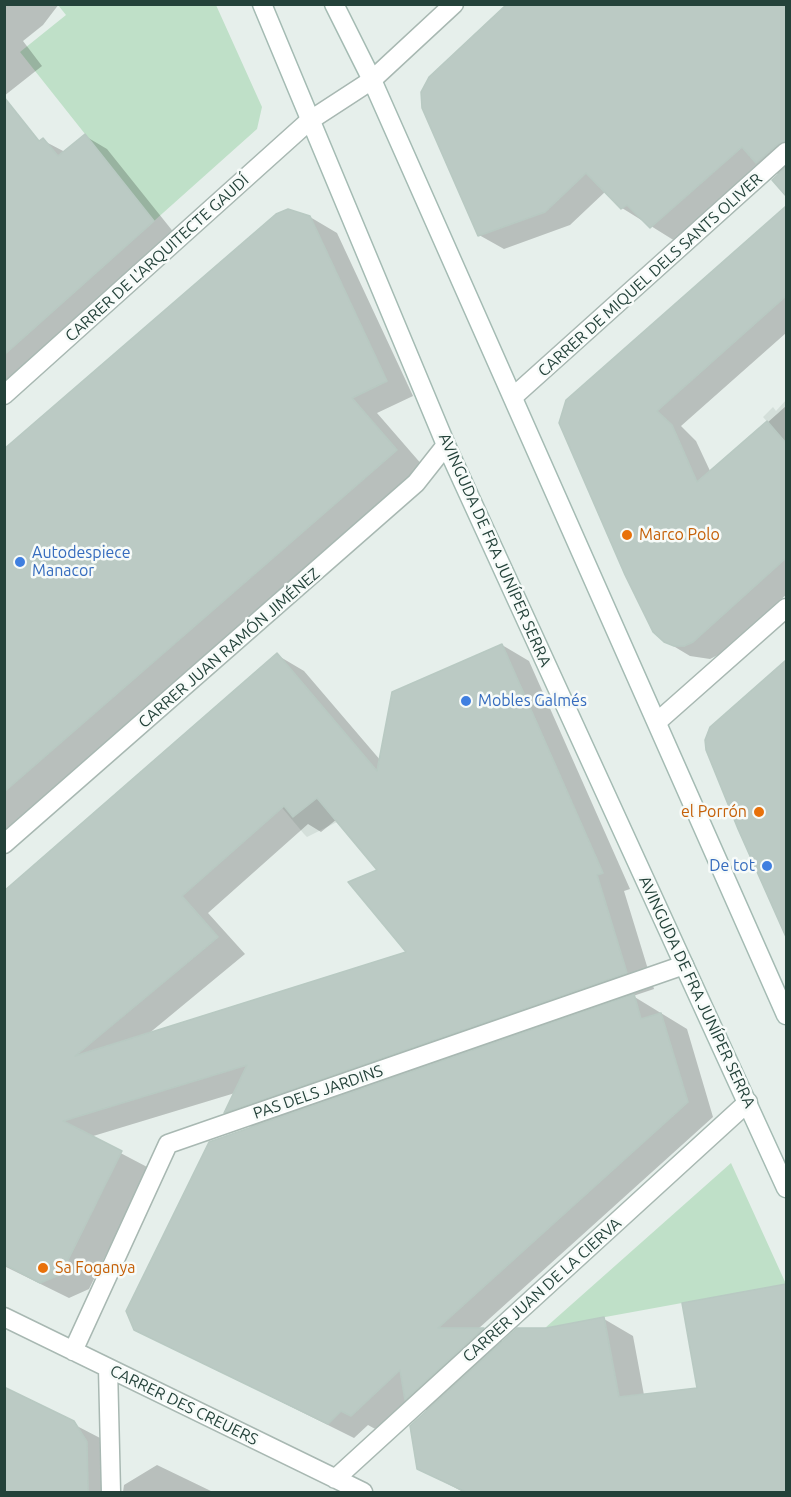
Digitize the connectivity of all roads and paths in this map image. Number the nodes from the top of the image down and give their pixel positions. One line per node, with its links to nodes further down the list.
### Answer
1 (262, 4): 5 (street, AVINGUDA DE FRA JUNÍPER SERRA)
2 (334, 4): 4 (street)
3 (454, 4): 4 (street, CARRER DE L'ARQUITECTE GAUDÍ)
4 (372, 80): 5 (street, CARRER DE L'ARQUITECTE GAUDÍ); 8 (street)
5 (309, 121): 7 (street, CARRER DE L'ARQUITECTE GAUDÍ); 9 (street, AVINGUDA DE FRA JUNÍPER SERRA)
6 (786, 152): 8 (street, CARRER DE MIQUEL DELS SANTS OLIVER)
7 (4, 394)
8 (513, 397): 11 (street)
9 (446, 445): 12 (street, CARRER JUAN RAMÓN JIMÉNEZ); 13 (street, AVINGUDA DE FRA JUNÍPER SERRA)
10 (786, 608): 11 (street)
11 (657, 722): 14 (street)
12 (4, 844)
13 (684, 965): 15 (street, AVINGUDA DE FRA JUNÍPER SERRA); 18 (street, PAS DELS JARDINS)
14 (786, 1015)
15 (748, 1102): 16 (street, AVINGUDA DE FRA JUNÍPER SERRA); 20 (street, CARRER JUAN DE LA CIERVA)
16 (786, 1188)
17 (4, 1317): 18 (street, CARRER DES CREUERS)
18 (73, 1351): 19 (street, CARRER DES CREUERS)
19 (108, 1368): 20 (street, CARRER DES CREUERS); 21 (street)
20 (335, 1479): 22 (street, CARRER DES CREUERS)
21 (111, 1492)
22 (363, 1492)

